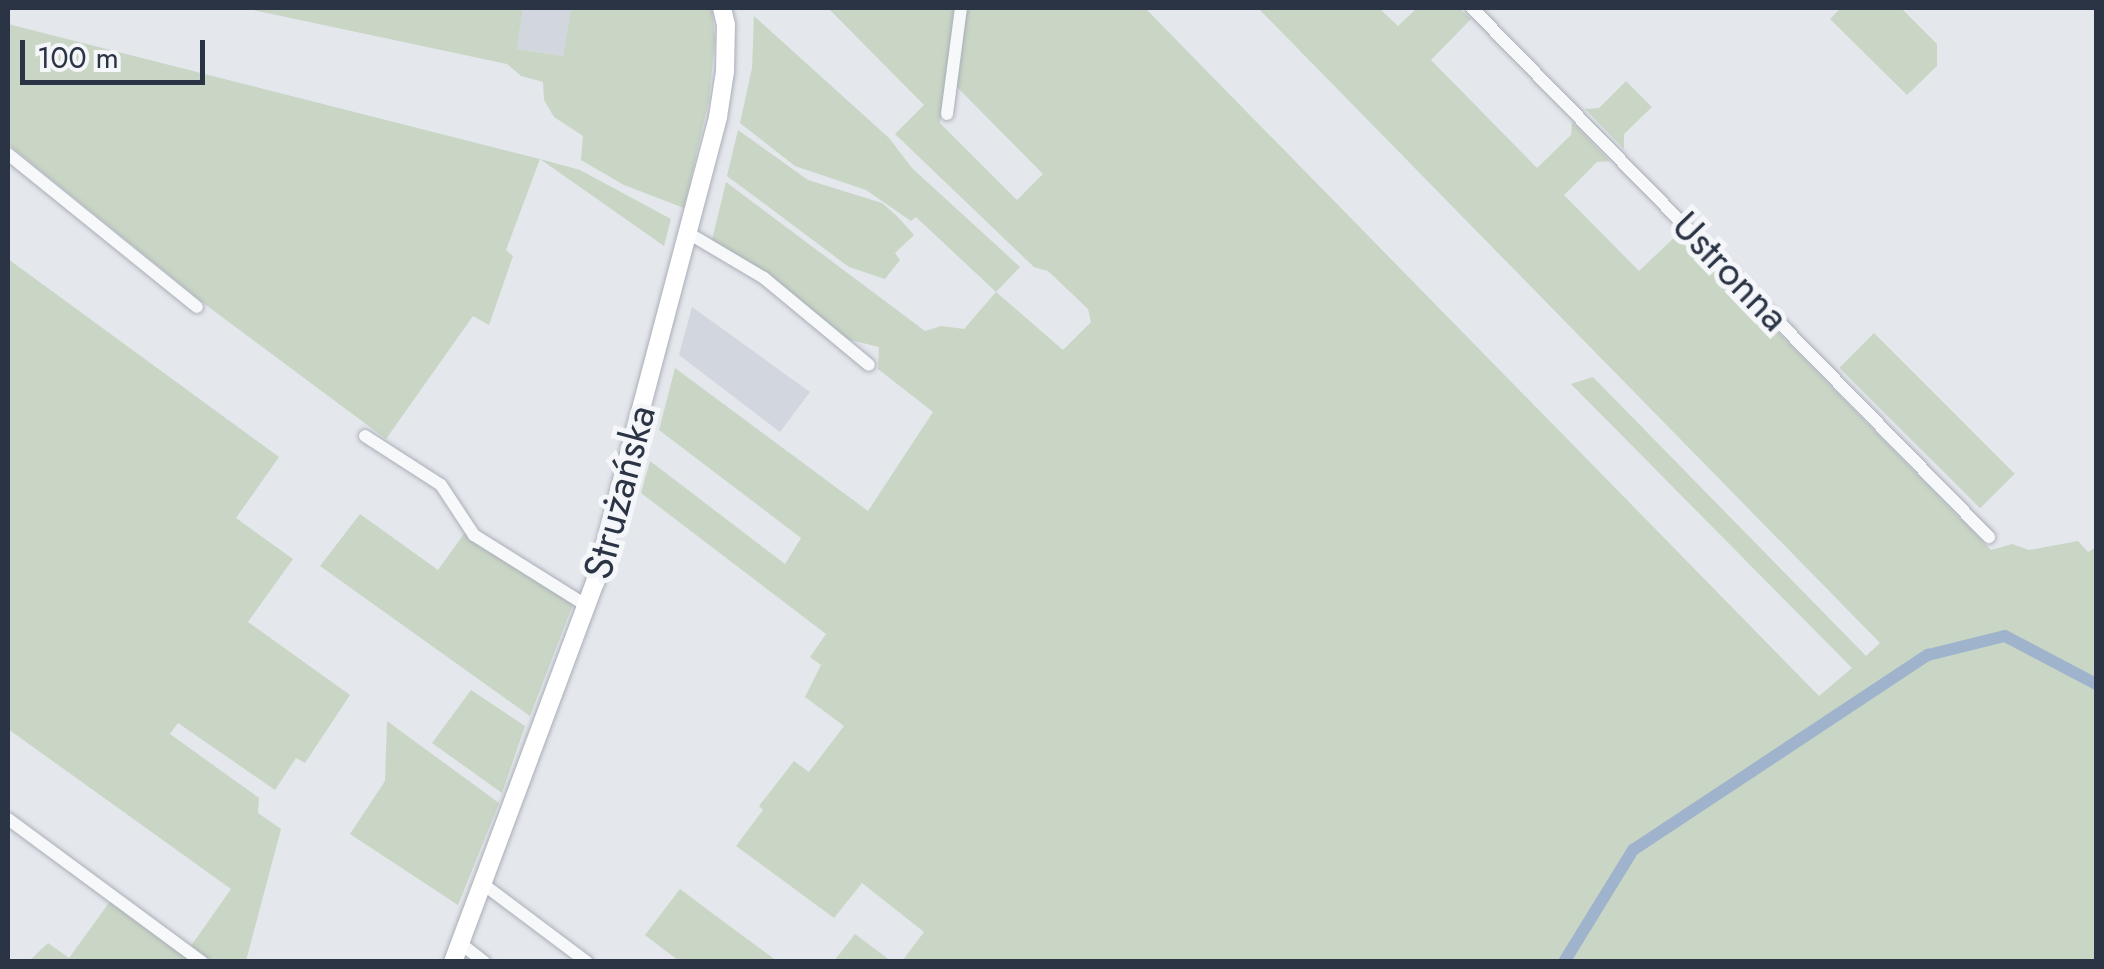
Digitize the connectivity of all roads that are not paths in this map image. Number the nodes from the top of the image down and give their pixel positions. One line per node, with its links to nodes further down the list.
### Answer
1 (722, 8): 6 (main road, Strużańska)
2 (961, 8): 4 (street)
3 (1472, 8): 10 (street, Ustronna)
4 (947, 114)
5 (8, 154): 7 (street)
6 (688, 233): 8 (street); 11 (main road, Strużańska)
7 (197, 307)
8 (869, 364)
9 (365, 436): 11 (street)
10 (1989, 537)
11 (588, 606): 13 (main road, Strużańska)
12 (8, 818): 15 (street)
13 (483, 884): 14 (main road, Strużańska); 18 (street)
14 (460, 943): 16 (main road, Strużańska); 17 (street)
15 (202, 962)
16 (453, 962)
17 (484, 962)
18 (587, 962)

